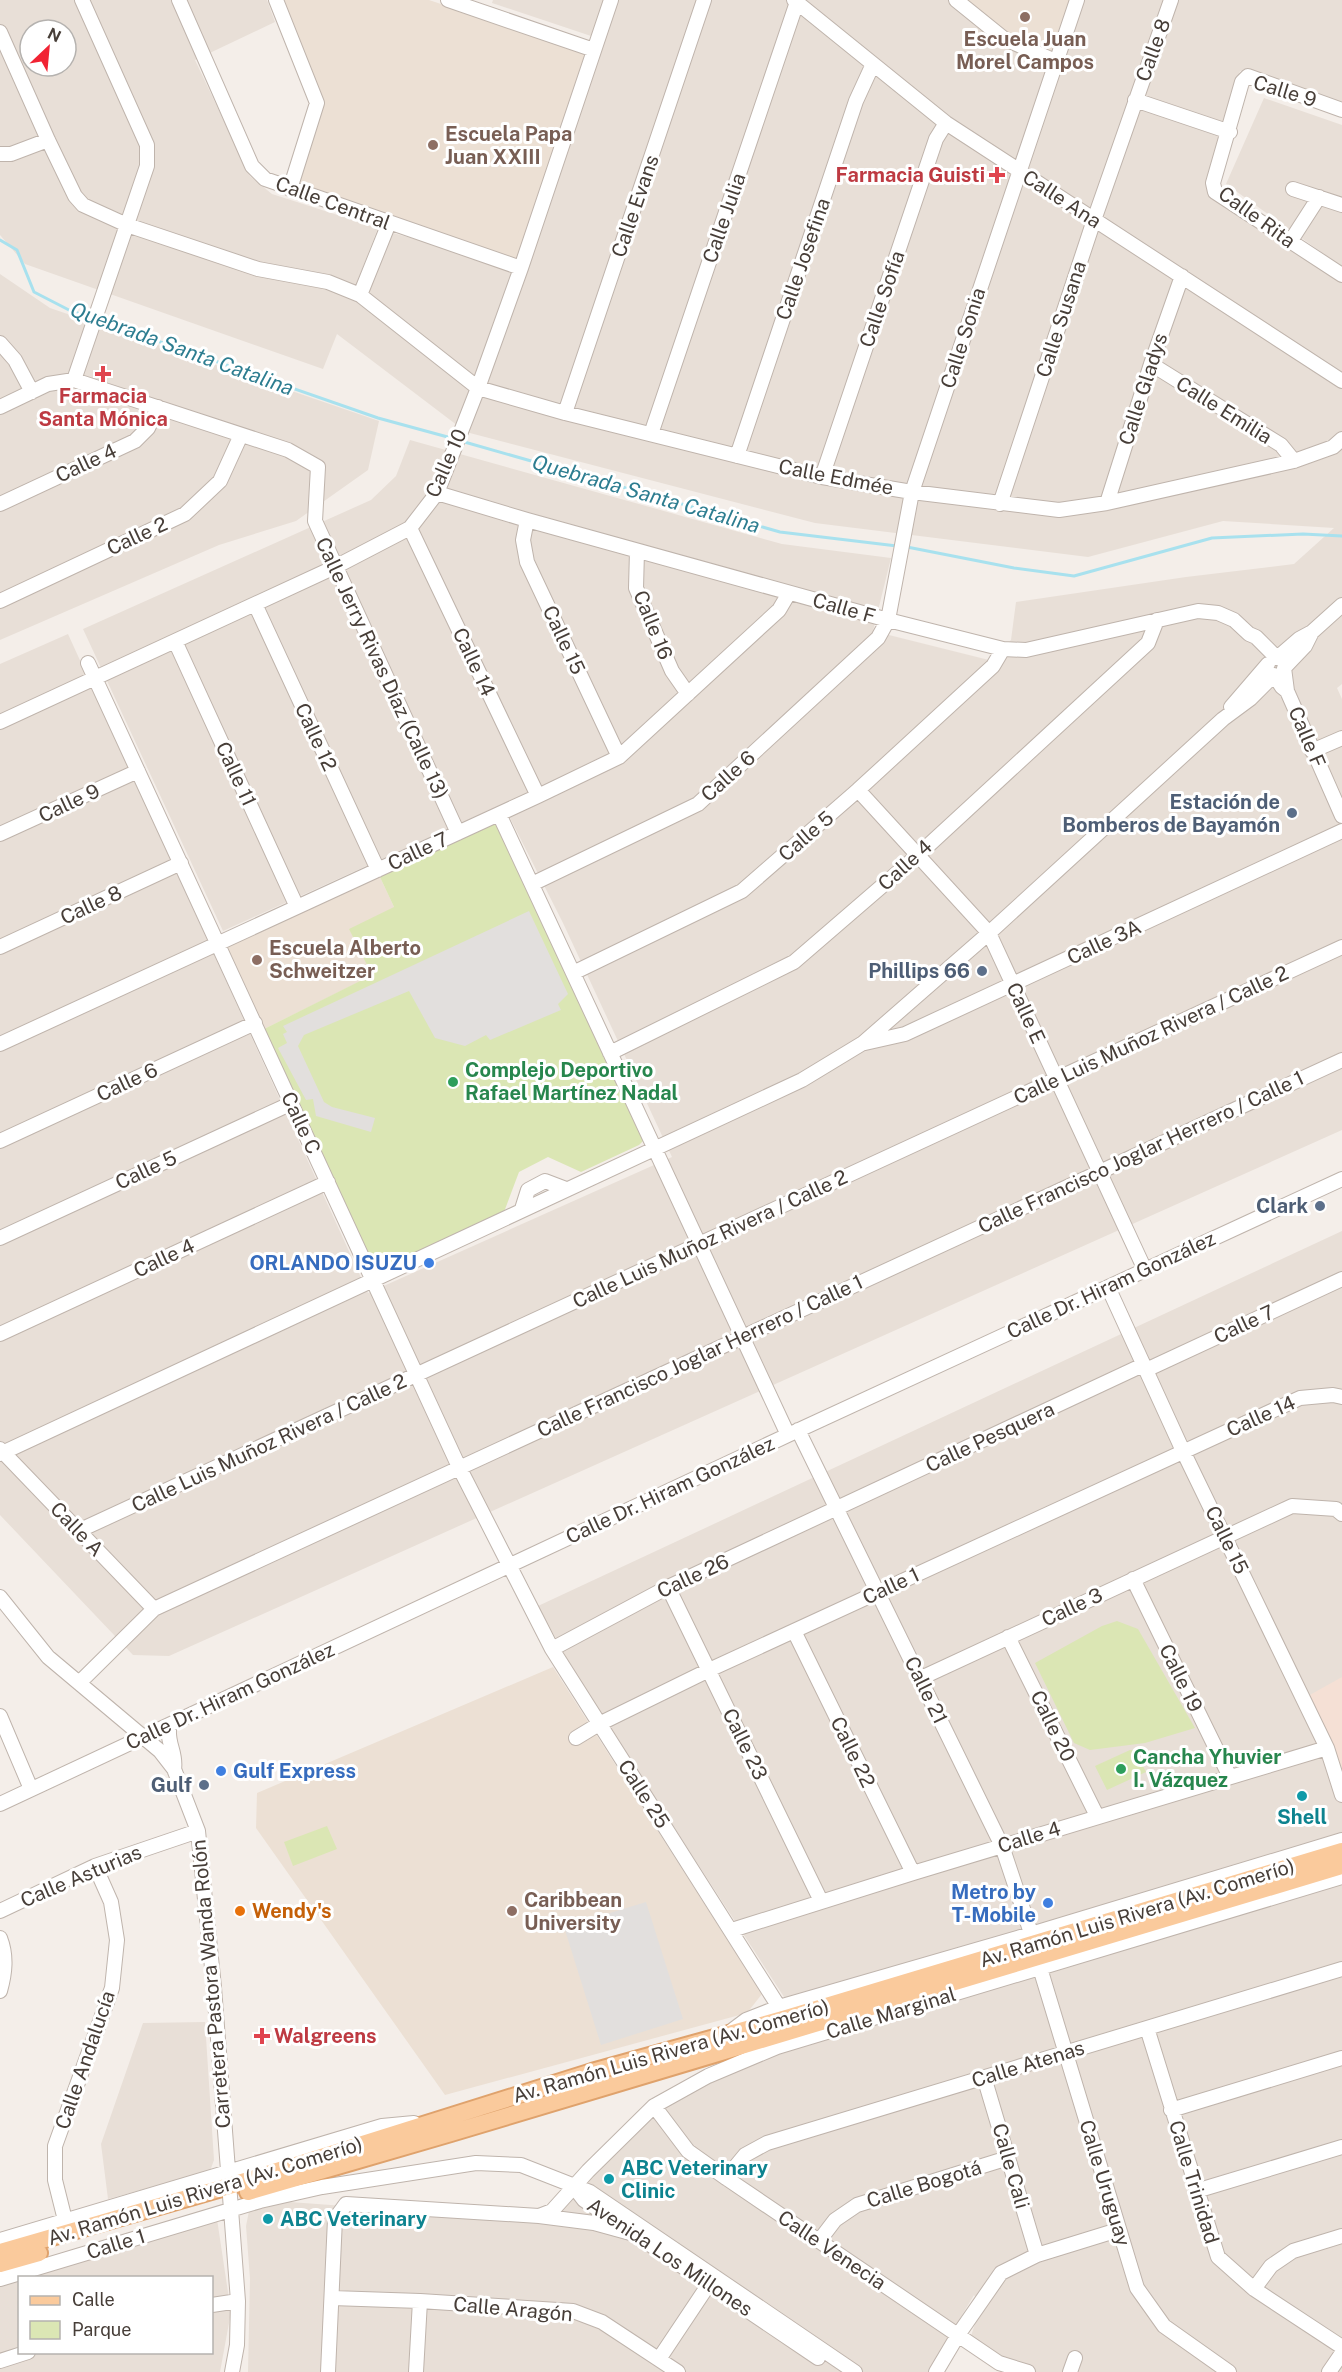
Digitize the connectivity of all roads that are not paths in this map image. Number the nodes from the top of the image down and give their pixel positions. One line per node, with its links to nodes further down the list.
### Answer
1 (82, 0): 29 (street)
2 (179, 0): 23 (street, Calle Central)
3 (276, 0): 23 (street)
4 (448, 0): 11 (street)
5 (611, 0): 13 (street, Calle 10)
6 (704, 0): 43 (street, Calle Evans)
7 (956, 0): 14 (street)
8 (1077, 0): 14 (street)
9 (1171, 0): 16 (street, Calle 8)
10 (795, 1): 15 (street, Calle Ana); 44 (street, Calle Julia)
11 (485, 6): 13 (street)
12 (0, 32): 20 (street, Calle Edmée)
13 (594, 50): 31 (street, Calle 10)
14 (1055, 61): 22 (street, Calle Sonia)
15 (873, 64): 18 (street, Calle Ana); 47 (street, Calle Josefina)
16 (1134, 100): 19 (street); 27 (street, Calle Susana)
17 (1342, 110): 19 (street, Calle 9)
18 (946, 123): 22 (street, Calle Ana); 49 (street, Calle Sofía)
19 (1230, 132): 30 (street, Calle Rita)
20 (48, 140): 21 (street); 29 (street, Calle Edmée)
21 (0, 154)
22 (1018, 171): 27 (street, Calle Ana); 50 (street, Calle Sonia)
23 (290, 189): 28 (street, Calle Central)
24 (1293, 189): 25 (street)
25 (1319, 197): 26 (street); 30 (street)
26 (1342, 205)
27 (1094, 220): 33 (street, Calle Ana); 54 (street, Calle Susana)
28 (389, 223): 31 (street, Calle Central); 34 (street)
29 (127, 225): 34 (street, Calle Edmée); 37 (street)
30 (1290, 242): 32 (street, Calle Rita)
31 (521, 268): 39 (street, Calle 10)
32 (1342, 275)
33 (1182, 276): 36 (street, Calle Gladys); 38 (street, Calle Ana)
34 (360, 295): 39 (street, Calle Edmée)
35 (0, 343): 40 (street)
36 (1151, 364): 48 (street, Calle Emilia); 52 (street, Calle Gladys)
37 (74, 380): 40 (street, Calle Jerry Rivas Díaz (Calle 13)); 42 (street, Calle Jerry Rivas Díaz (Calle 13))
38 (1342, 381)
39 (478, 388): 43 (street, Calle Edmée); 51 (street, Calle 10)
40 (32, 392): 41 (street)
41 (0, 407)
42 (158, 407): 45 (street, Calle Jerry Rivas Díaz (Calle 13)); 53 (street, Calle 4)
43 (565, 412): 44 (street, Calle Edmée)
44 (651, 434): 47 (street, Calle Edmée)
45 (241, 435): 58 (street, Calle Jerry Rivas Díaz (Calle 13)); 60 (street, Calle 2)
46 (1342, 439): 48 (street, Calle Edmée)
47 (737, 456): 49 (street, Calle Edmée)
48 (1294, 461): 52 (street, Calle Edmée)
49 (822, 477): 50 (street, Calle Edmée)
50 (912, 492): 54 (street, Calle Edmée); 63 (street, Calle Sonia)
51 (437, 493): 55 (street, Calle F); 56 (street, Calle 10)
52 (1107, 503): 54 (street, Calle Edmée)
53 (0, 504)
54 (1000, 504)
55 (526, 520): 57 (street, Calle F); 74 (street, Calle 15)
56 (410, 528): 58 (street, Calle 10); 77 (street, Calle 14)
57 (637, 551): 59 (street, Calle F); 70 (street, Calle 16)
58 (335, 567): 61 (street, Calle 10); 81 (street, Calle Jerry Rivas Díaz (Calle 13))
59 (789, 593): 63 (street, Calle F); 70 (street, Calle 7)
60 (0, 600)
61 (255, 604): 65 (street, Calle 10); 85 (street, Calle 12)
62 (1342, 605): 68 (street)
63 (888, 620): 66 (street, Calle F); 86 (street, Calle 6)
64 (1157, 620): 66 (street, Calle F); 68 (street, Calle F); 83 (street, Calle 4)
65 (175, 641): 69 (street, Calle 10); 87 (street, Calle 11)
66 (1003, 650): 76 (street, Calle 5)
67 (88, 663): 69 (street, Calle C)
68 (1274, 665): 73 (street, Calle F); 88 (street)
69 (95, 678): 71 (street, Calle 10); 75 (street, Calle C)
70 (688, 694): 74 (street, Calle 7)
71 (0, 722)
72 (1342, 738): 73 (street)
73 (1312, 751): 79 (street, Calle F)
74 (619, 757): 77 (street, Calle 7)
75 (138, 771): 82 (street, Calle 9); 84 (street, Calle C)
76 (858, 790): 83 (street, Calle E); 92 (street, Calle 5)
77 (538, 796): 78 (street, Calle 7)
78 (499, 814): 81 (street, Calle 7); 86 (street, Calle 21)
79 (1342, 816)
80 (1342, 831): 93 (street, Calle 3A)
81 (458, 833): 85 (street, Calle 7)
82 (0, 834)
83 (918, 855): 88 (street, Calle E); 97 (street, Calle 4)
84 (181, 863): 89 (street, Calle C); 90 (street, Calle 8)
85 (378, 870): 87 (street, Calle 7)
86 (532, 884): 92 (street, Calle 21)
87 (297, 907): 89 (street, Calle 7)
88 (989, 933): 93 (street, Calle E); 95 (street)
89 (218, 943): 94 (street, Calle C); 96 (street, Calle 7)
90 (0, 947)
91 (1342, 947): 99 (street, Calle Luis Muñoz Rivera / Calle 2)
92 (573, 973): 97 (street, Calle 21)
93 (1013, 985): 95 (street, Calle 3A); 99 (street, Calle E)
94 (255, 1023): 100 (street, Calle C); 101 (street, Calle 6)
95 (863, 1043): 102 (street)
96 (0, 1044)
97 (610, 1053): 102 (street, Calle 21)
98 (1342, 1060): 103 (street, Calle Francisco Joglar Herrero / Calle 1)
99 (1057, 1079): 103 (street, Calle E); 107 (street, Calle Luis Muñoz Rivera / Calle 2)
100 (292, 1103): 105 (street, Calle C); 106 (street, Calle 5)
101 (0, 1141)
102 (654, 1148): 107 (street, Calle 21); 109 (street)
103 (1100, 1171): 108 (street, Calle E); 113 (street, Calle Francisco Joglar Herrero / Calle 1)
104 (1342, 1179): 108 (street, Calle Dr. Hiram González)
105 (328, 1182): 109 (street, Calle C); 112 (street, Calle 4)
106 (0, 1238)
107 (699, 1244): 113 (street, Calle 21); 115 (street, Calle Luis Muñoz Rivera / Calle 2)
108 (1145, 1270): 111 (street, Calle Dr. Hiram González)
109 (373, 1278): 115 (street, Calle C); 119 (street)
110 (1342, 1279): 114 (street, Calle 7)
111 (1108, 1287): 114 (street, Calle 15); 117 (street, Calle Dr. Hiram González)
112 (3, 1329)
113 (742, 1337): 117 (street, Calle 21); 120 (street, Calle Francisco Joglar Herrero / Calle 1)
114 (1145, 1367): 118 (street, Calle 15); 121 (street, Calle Pesquera)
115 (416, 1375): 120 (street, Calle C); 123 (street, Calle Luis Muñoz Rivera / Calle 2)
116 (1342, 1397): 118 (street, Calle 14)
117 (793, 1433): 121 (street, Calle 21); 125 (street, Calle Dr. Hiram González)
118 (1183, 1451): 124 (street, Calle 15); 128 (street, Calle 1)
119 (1, 1452): 123 (street, Calle A)
120 (459, 1467): 125 (street, Calle C); 130 (street, Calle Francisco Joglar Herrero / Calle 1)
121 (837, 1509): 127 (street, Calle 26); 128 (street, Calle 21)
122 (1342, 1514): 124 (street)
123 (78, 1531): 130 (street, Calle A)
124 (1225, 1536): 126 (street, Calle 3); 142 (street, Calle 15)
125 (509, 1565): 133 (street, Calle 25); 139 (street, Calle Dr. Hiram González)
126 (1133, 1579): 132 (street, Calle 3); 144 (street, Calle 19)
127 (668, 1587): 133 (street, Calle 26); 134 (street, Calle 23)
128 (878, 1592): 131 (street, Calle 1); 135 (street, Calle 21)
129 (0, 1597): 136 (street, Carretera Pastora Wanda Rolón)
130 (154, 1609): 136 (street, Calle Francisco Joglar Herrero / Calle 1)
131 (794, 1631): 134 (street, Calle 1); 155 (street, Calle 22)
132 (1008, 1636): 135 (street, Calle 3); 148 (street, Calle 20)
133 (552, 1648): 138 (street, Calle 25)
134 (710, 1670): 138 (street, Calle 1); 157 (street, Calle 23)
135 (921, 1678): 151 (street, Calle 21)
136 (79, 1683): 140 (street, Carretera Pastora Wanda Rolón)
137 (0, 1716): 145 (street)
138 (599, 1724): 141 (street, Calle 1); 159 (street, Calle 25)
139 (170, 1725): 140 (street, Calle Dr. Hiram González); 143 (street)
140 (144, 1737): 143 (street, Carretera Pastora Wanda Rolón); 145 (street, Calle Dr. Hiram González)
141 (576, 1738)
142 (1327, 1748): 144 (street, Calle 4); 146 (street, Calle 15)
143 (174, 1769): 149 (street, Carretera Pastora Wanda Rolón)
144 (1230, 1777): 148 (street, Calle 4)
145 (31, 1790): 147 (street, Calle Dr. Hiram González)
146 (1342, 1795)
147 (0, 1804)
148 (1097, 1816): 151 (street, Calle 4)
149 (198, 1832): 153 (street, Calle Asturias); 175 (street, Carretera Pastora Wanda Rolón)
150 (1342, 1840): 161 (street, Calle Marginal)
151 (1002, 1846): 155 (street, Calle 4); 161 (street, Calle 21)
152 (1342, 1851): 161 (main road, Av. Ramón Luis Rivera (Av. Comerío))
153 (95, 1866): 158 (street, Calle Asturias); 178 (street, Calle Andalucía)
154 (1342, 1866): 161 (main road, Av. Ramón Luis Rivera (Av. Comerío))
155 (913, 1873): 157 (street, Calle 4)
156 (1342, 1877): 161 (street, Calle Marginal)
157 (821, 1901): 159 (street, Calle 4)
158 (0, 1911)
159 (732, 1930): 164 (street, Calle 25)
160 (0, 1938): 163 (street)
161 (1036, 1951): 164 (main road, Av. Ramón Luis Rivera (Av. Comerío)); 166 (street, Calle Uruguay); 169 (street, Calle Marginal); 175 (main road, Av. Ramón Luis Rivera (Av. Comerío))
162 (1342, 1969): 165 (street, Calle Atenas)
163 (0, 1991)
164 (781, 2013): 175 (main road, Av. Ramón Luis Rivera (Av. Comerío))
165 (1147, 2028): 166 (street, Calle Atenas); 170 (street, Calle Trinidad)
166 (1065, 2052): 168 (street, Calle Atenas); 179 (street, Calle Uruguay)
167 (1342, 2058): 170 (street)
168 (984, 2077): 172 (street, Calle Cali); 173 (street, Calle Atenas)
169 (654, 2106): 173 (street, Calle Venecia); 174 (street, Calle Marginal)
170 (1171, 2110): 176 (street, Calle Trinidad)
171 (1342, 2147): 176 (street)
172 (1008, 2158): 183 (street, Calle Bogotá); 185 (street, Calle Cali)
173 (726, 2178): 183 (street, Calle Venecia)
174 (574, 2187): 175 (street); 177 (street, Calle Marginal); 180 (street, Avenida Los Millones); 188 (street, Avenida Los Millones)
175 (229, 2191): 178 (street); 184 (main road, Av. Ramón Luis Rivera (Av. Comerío)); 186 (main road, Av. Ramón Luis Rivera (Av. Comerío)); 187 (street, Calle 1); 191 (street, Carretera Pastora Wanda Rolón)
176 (1196, 2191): 189 (street, Calle Trinidad)
177 (539, 2216): 180 (street); 190 (street)
178 (65, 2220): 182 (street)
179 (1119, 2230): 185 (street); 210 (street, Calle Uruguay)
180 (634, 2234): 188 (street, Avenida Los Millones)
181 (1342, 2236): 189 (street)
182 (0, 2240)
183 (819, 2241): 194 (street, Calle Venecia)
184 (0, 2252)
185 (1037, 2255): 194 (street)
186 (0, 2264)
187 (0, 2279)
188 (712, 2281): 199 (street); 205 (street, Avenida Los Millones); 206 (street, Avenida Los Millones)
189 (1254, 2289): 195 (street, Calle Trinidad)
190 (332, 2298): 192 (street, Calle Aragón); 202 (street)
191 (238, 2301): 193 (street); 201 (street, Carretera Pastora Wanda Rolón)
192 (420, 2301): 199 (street, Calle Aragón); 203 (street)
193 (213, 2305)
194 (958, 2335): 207 (street); 208 (street, Calle Venecia)
195 (1342, 2347)
196 (1342, 2352): 211 (street)
197 (22, 2354): 200 (street)
198 (1074, 2358): 209 (street)
199 (659, 2359): 204 (street, Calle Aragón)
200 (0, 2361)
201 (232, 2372)
202 (328, 2372)
203 (416, 2372)
204 (678, 2372)
205 (839, 2372)
206 (855, 2372)
207 (936, 2372)
208 (1028, 2372)
209 (1070, 2372)
210 (1229, 2372)
211 (1329, 2372)

